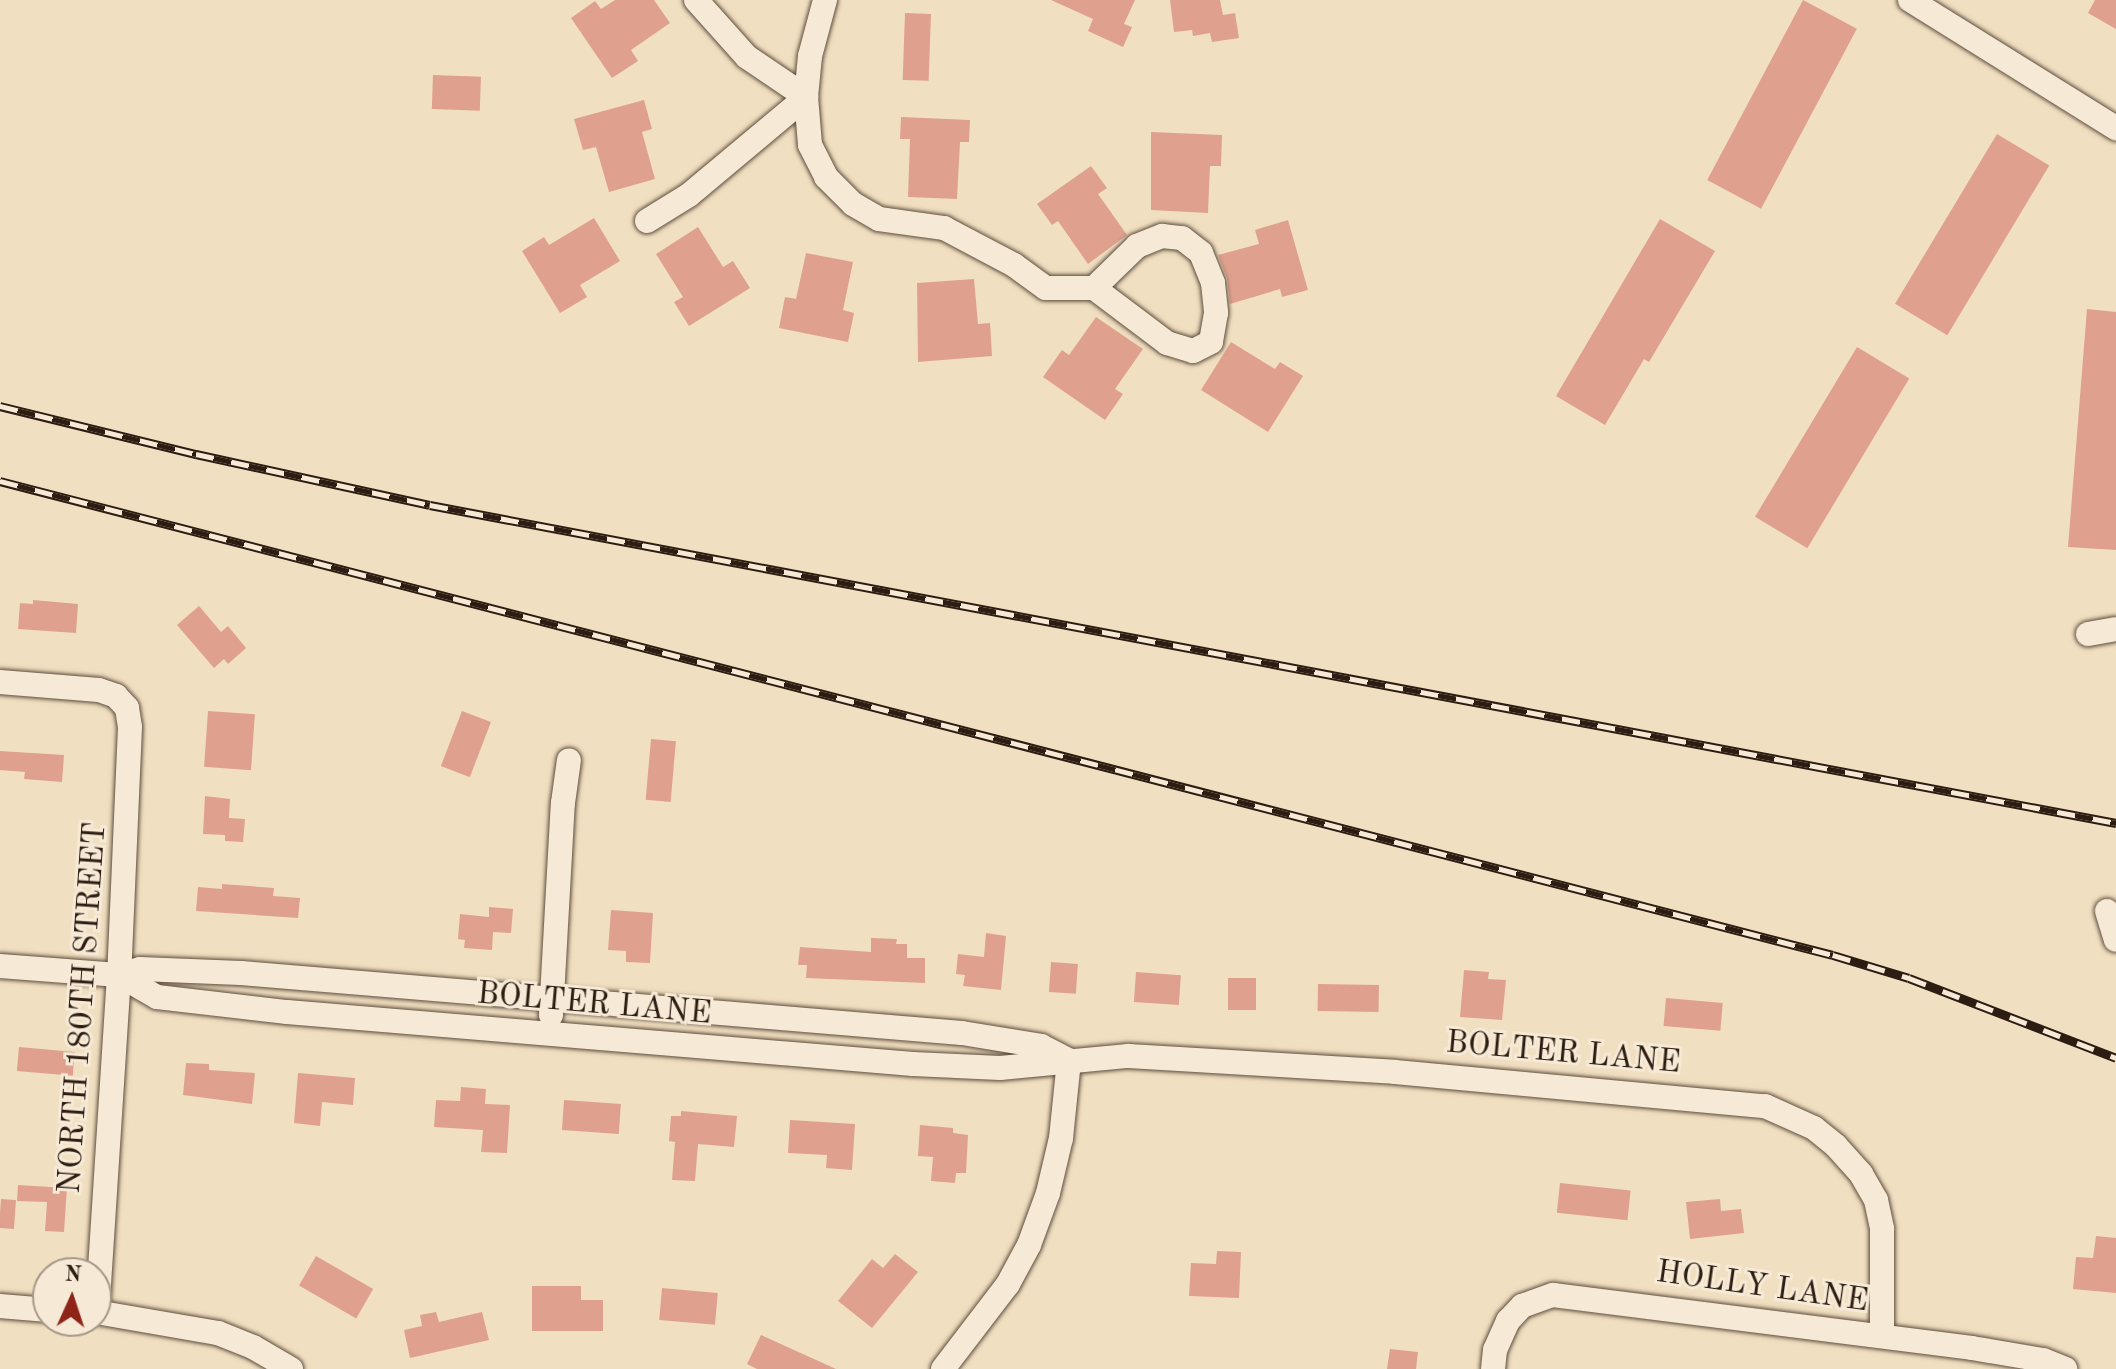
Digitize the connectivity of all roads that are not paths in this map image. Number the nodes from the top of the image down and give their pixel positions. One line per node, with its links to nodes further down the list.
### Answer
1 (696, 0): 4 (street)
2 (825, 0): 4 (street)
3 (1910, 0): 5 (street)
4 (806, 97): 6 (street); 7 (street)
5 (2116, 128)
6 (647, 221)
7 (1094, 288): 7 (street)
8 (2116, 629): 9 (street)
9 (2088, 634)
10 (0, 682): 15 (street, NORTH 180TH STREET)
11 (569, 760): 16 (street)
12 (2107, 911): 13 (street)
13 (2116, 940)
14 (0, 966): 15 (street, BOLTER LANE)
15 (119, 975): 16 (street, BOLTER LANE); 17 (street, BOLTER LANE); 19 (street, NORTH 180TH STREET)
16 (552, 999): 17 (street); 18 (street, BOLTER LANE)
17 (550, 1033): 18 (street, BOLTER LANE)
18 (1069, 1060): 23 (street, BOLTER LANE); 25 (street)
19 (101, 1257)
20 (0, 1306): 21 (street)
21 (32, 1309)
22 (112, 1315): 24 (street)
23 (1882, 1336): 26 (street, HOLLY LANE); 27 (street, HOLLY LANE)
24 (291, 1369)
25 (943, 1369)
26 (1493, 1369)
27 (2065, 1369)

